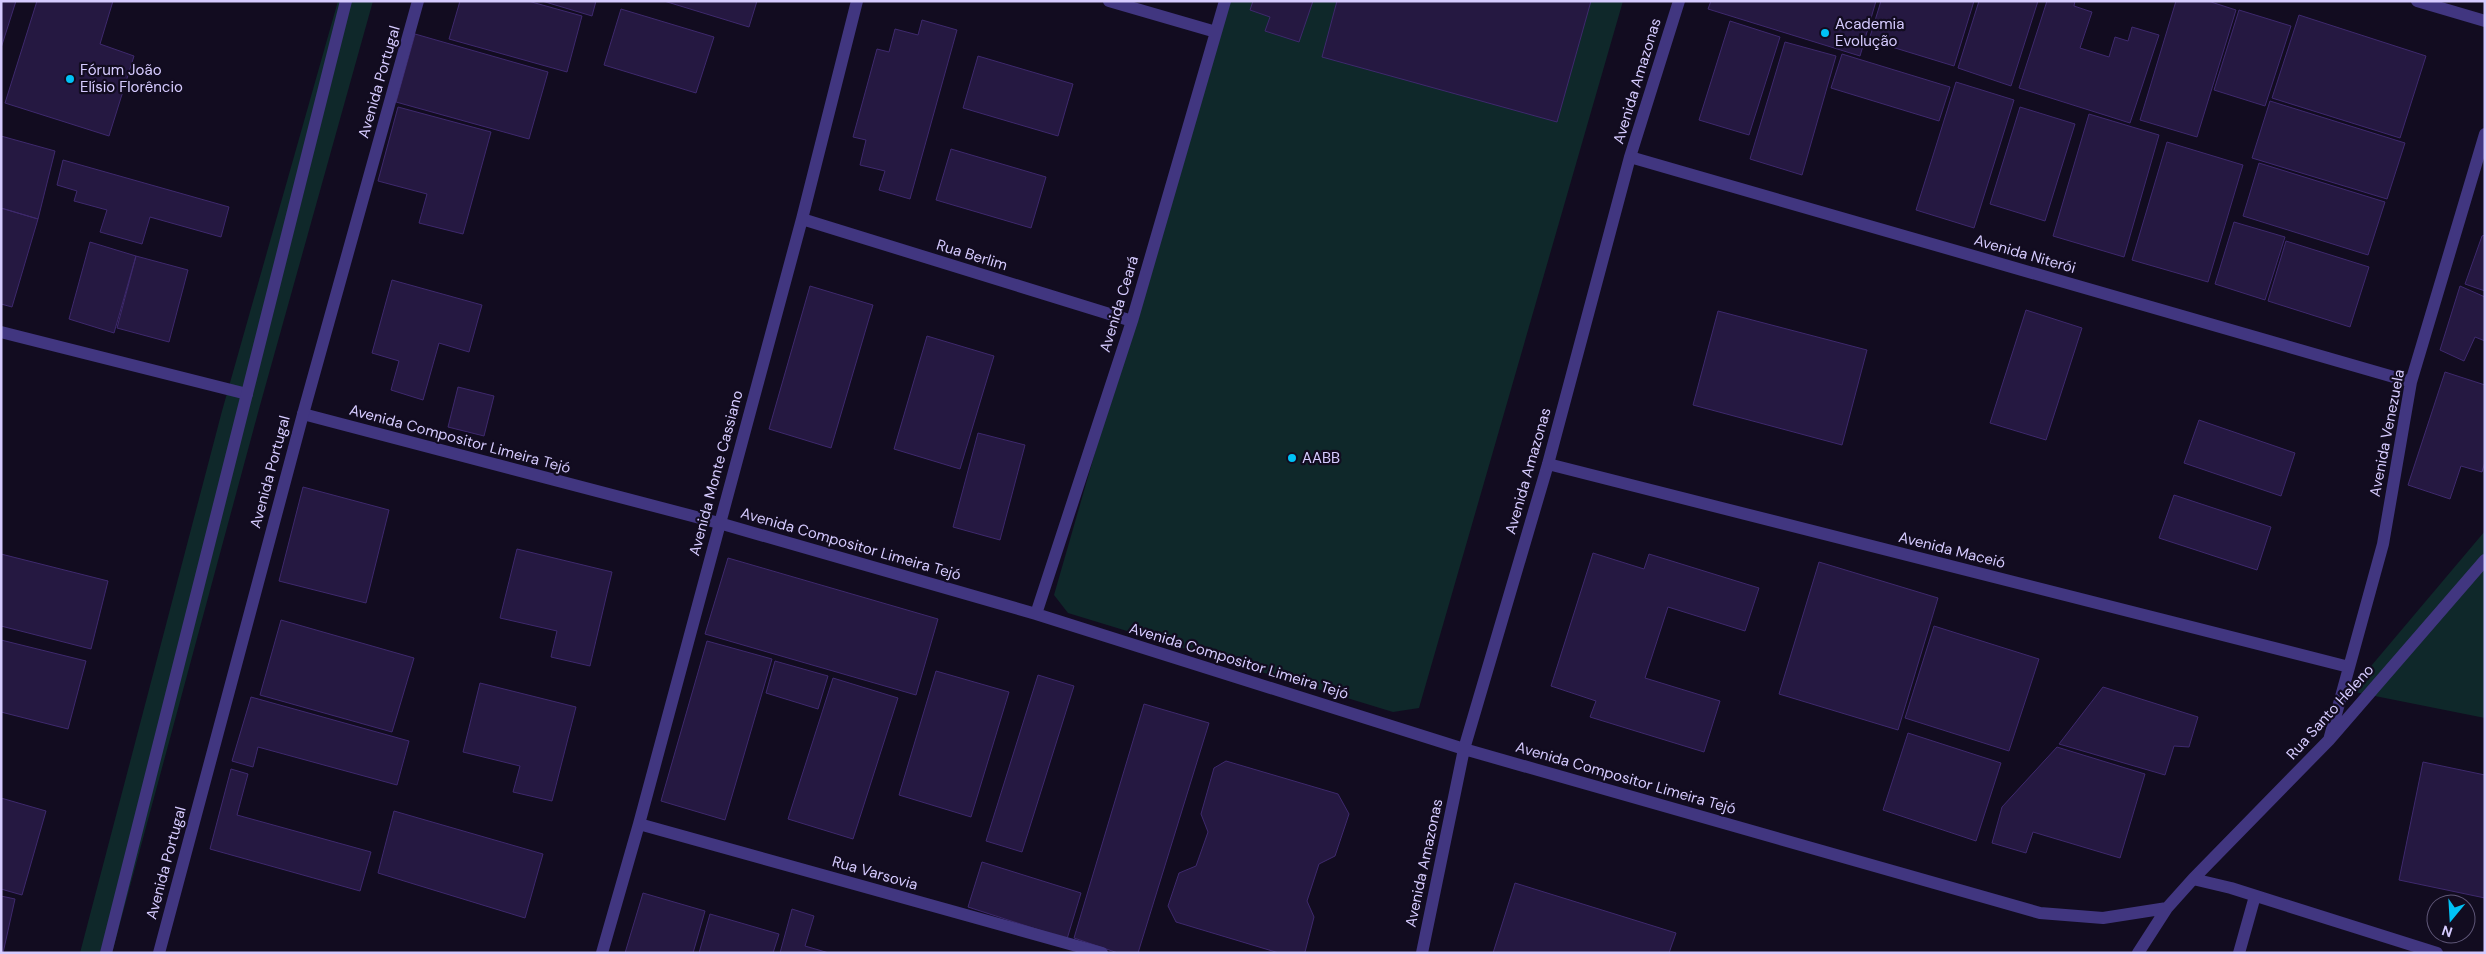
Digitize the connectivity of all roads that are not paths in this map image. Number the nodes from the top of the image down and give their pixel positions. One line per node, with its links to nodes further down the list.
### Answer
1 (346, 1): 16 (street)
2 (418, 1): 17 (street, Avenida Portugal)
3 (857, 1): 12 (street, Avenida Monte Cassiano)
4 (1109, 1): 9 (street)
5 (1225, 1): 9 (street, Avenida Ceará)
6 (1679, 1): 11 (street, Avenida Amazonas)
7 (2417, 1): 8 (street)
8 (2485, 21)
9 (1216, 32): 13 (street, Avenida Ceará)
10 (2485, 134): 15 (street, Avenida Venezuela)
11 (1630, 157): 15 (street, Avenida Niterói); 18 (street, Avenida Amazonas)
12 (802, 219): 13 (street, Rua Berlim); 19 (street, Avenida Monte Cassiano)
13 (1132, 322): 21 (street, Avenida Ceará)
14 (1, 332): 16 (street)
15 (2411, 382): 22 (street, Avenida Venezuela)
16 (247, 394): 29 (street)
17 (303, 414): 19 (street, Avenida Compositor Limeira Tejó); 30 (street, Avenida Portugal)
18 (1548, 464): 22 (street, Avenida Maceió); 24 (street, Avenida Amazonas)
19 (719, 523): 21 (street, Avenida Compositor Limeira Tejó); 25 (street, Avenida Monte Cassiano)
20 (2485, 560): 23 (street, Rua Santo Heleno)
21 (1036, 614): 24 (street, Avenida Compositor Limeira Tejó)
22 (2349, 667): 23 (street, Avenida Venezuela)
23 (2329, 740): 26 (street, Rua Santo Heleno)
24 (1464, 749): 28 (street, Avenida Compositor Limeira Tejó); 33 (street, Avenida Amazonas)
25 (639, 824): 31 (street, Avenida Monte Cassiano); 32 (street, Rua Varsovia)
26 (2193, 879): 27 (street); 28 (street, Rua Santo Heleno)
27 (2255, 896): 35 (street); 36 (street)
28 (2167, 908): 34 (street, Rua Santo Heleno)
29 (106, 953)
30 (159, 953)
31 (602, 953)
32 (1102, 953)
33 (1422, 953)
34 (2138, 953)
35 (2239, 953)
36 (2437, 953)

